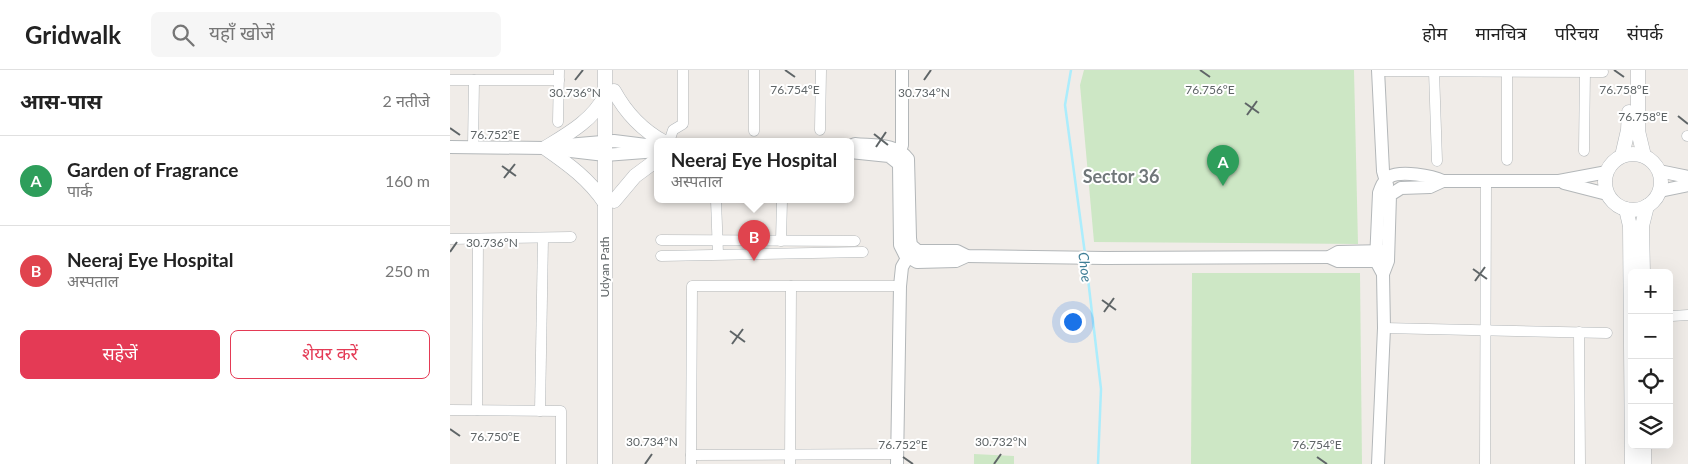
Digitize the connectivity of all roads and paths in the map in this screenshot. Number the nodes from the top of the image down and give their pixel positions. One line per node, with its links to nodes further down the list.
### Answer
1 (605, 70): 17 (main road, Udyan Path)
2 (614, 70): 17 (main road, Udyan Path)
3 (683, 70): 22 (street)
4 (754, 70): 20 (street)
5 (821, 70): 19 (street)
6 (902, 70): 32 (street)
7 (1378, 70): 10 (street); 42 (street)
8 (1629, 70): 33 (main road)
9 (1638, 70): 34 (main road)
10 (1434, 71): 11 (street); 36 (street)
11 (1500, 71): 12 (street); 35 (street)
12 (1585, 71): 13 (street); 29 (street)
13 (1603, 72)
14 (559, 75): 16 (street); 18 (street)
15 (450, 80): 16 (street)
16 (474, 80): 25 (street)
17 (610, 93): 21 (main road); 27 (main road); 28 (main road, Udyan Path)
18 (558, 122)
19 (820, 130)
20 (754, 131)
21 (658, 138)
22 (670, 138)
23 (854, 145): 32 (street)
24 (450, 147): 25 (street)
25 (473, 147): 27 (street)
26 (654, 147): 28 (street)
27 (545, 148): 28 (street); 49 (main road)
28 (610, 148): 30 (street); 49 (main road, Udyan Path)
29 (1584, 150)
30 (654, 151)
31 (854, 154): 32 (street)
32 (899, 156): 63 (street)
33 (1622, 156): 34 (main road); 39 (main road)
34 (1644, 156): 38 (main road)
35 (1507, 160)
36 (1437, 161)
37 (654, 162): 49 (main road)
38 (1659, 171): 40 (street); 46 (main road)
39 (1606, 172): 44 (street); 48 (main road)
40 (1688, 177)
41 (1486, 180): 43 (street); 44 (street); 73 (street)
42 (1385, 181): 43 (street); 47 (street); 66 (street)
43 (1443, 181): 47 (street)
44 (1559, 181): 48 (street)
45 (1688, 185): 46 (street)
46 (1660, 191): 52 (main road)
47 (1391, 194): 66 (street)
48 (1607, 194): 53 (main road)
49 (610, 202): 84 (main road, Udyan Path); 85 (main road, Udyan Path)
50 (716, 203): 59 (street)
51 (782, 203): 60 (street)
52 (1647, 206): 53 (main road); 67 (main road)
53 (1626, 208): 89 (main road)
54 (543, 238): 55 (street); 57 (street); 78 (street)
55 (571, 238)
56 (450, 239): 57 (street)
57 (478, 239): 77 (street)
58 (662, 240): 59 (street)
59 (716, 240): 60 (street); 64 (street)
60 (781, 240): 61 (street)
61 (855, 241)
62 (863, 252): 64 (street)
63 (910, 252): 66 (street); 69 (street)
64 (718, 254): 65 (street)
65 (661, 256)
66 (1382, 256): 72 (street)
67 (1643, 269)
68 (791, 286): 69 (street); 80 (street); 82 (street)
69 (900, 286): 81 (street)
70 (1673, 316): 71 (street)
71 (1688, 316)
72 (1384, 328): 73 (street); 86 (street)
73 (1486, 329): 74 (street); 87 (street)
74 (1579, 332): 75 (street); 88 (street)
75 (1607, 332)
76 (450, 410): 77 (street)
77 (477, 410): 78 (street)
78 (540, 411): 83 (street)
79 (1644, 449): 90 (main road)
80 (691, 459): 82 (street)
81 (896, 459): 82 (street)
82 (790, 460)
83 (561, 464)
84 (605, 464)
85 (614, 464)
86 (1378, 464)
87 (1485, 464)
88 (1580, 464)
89 (1632, 464)
90 (1644, 464)

